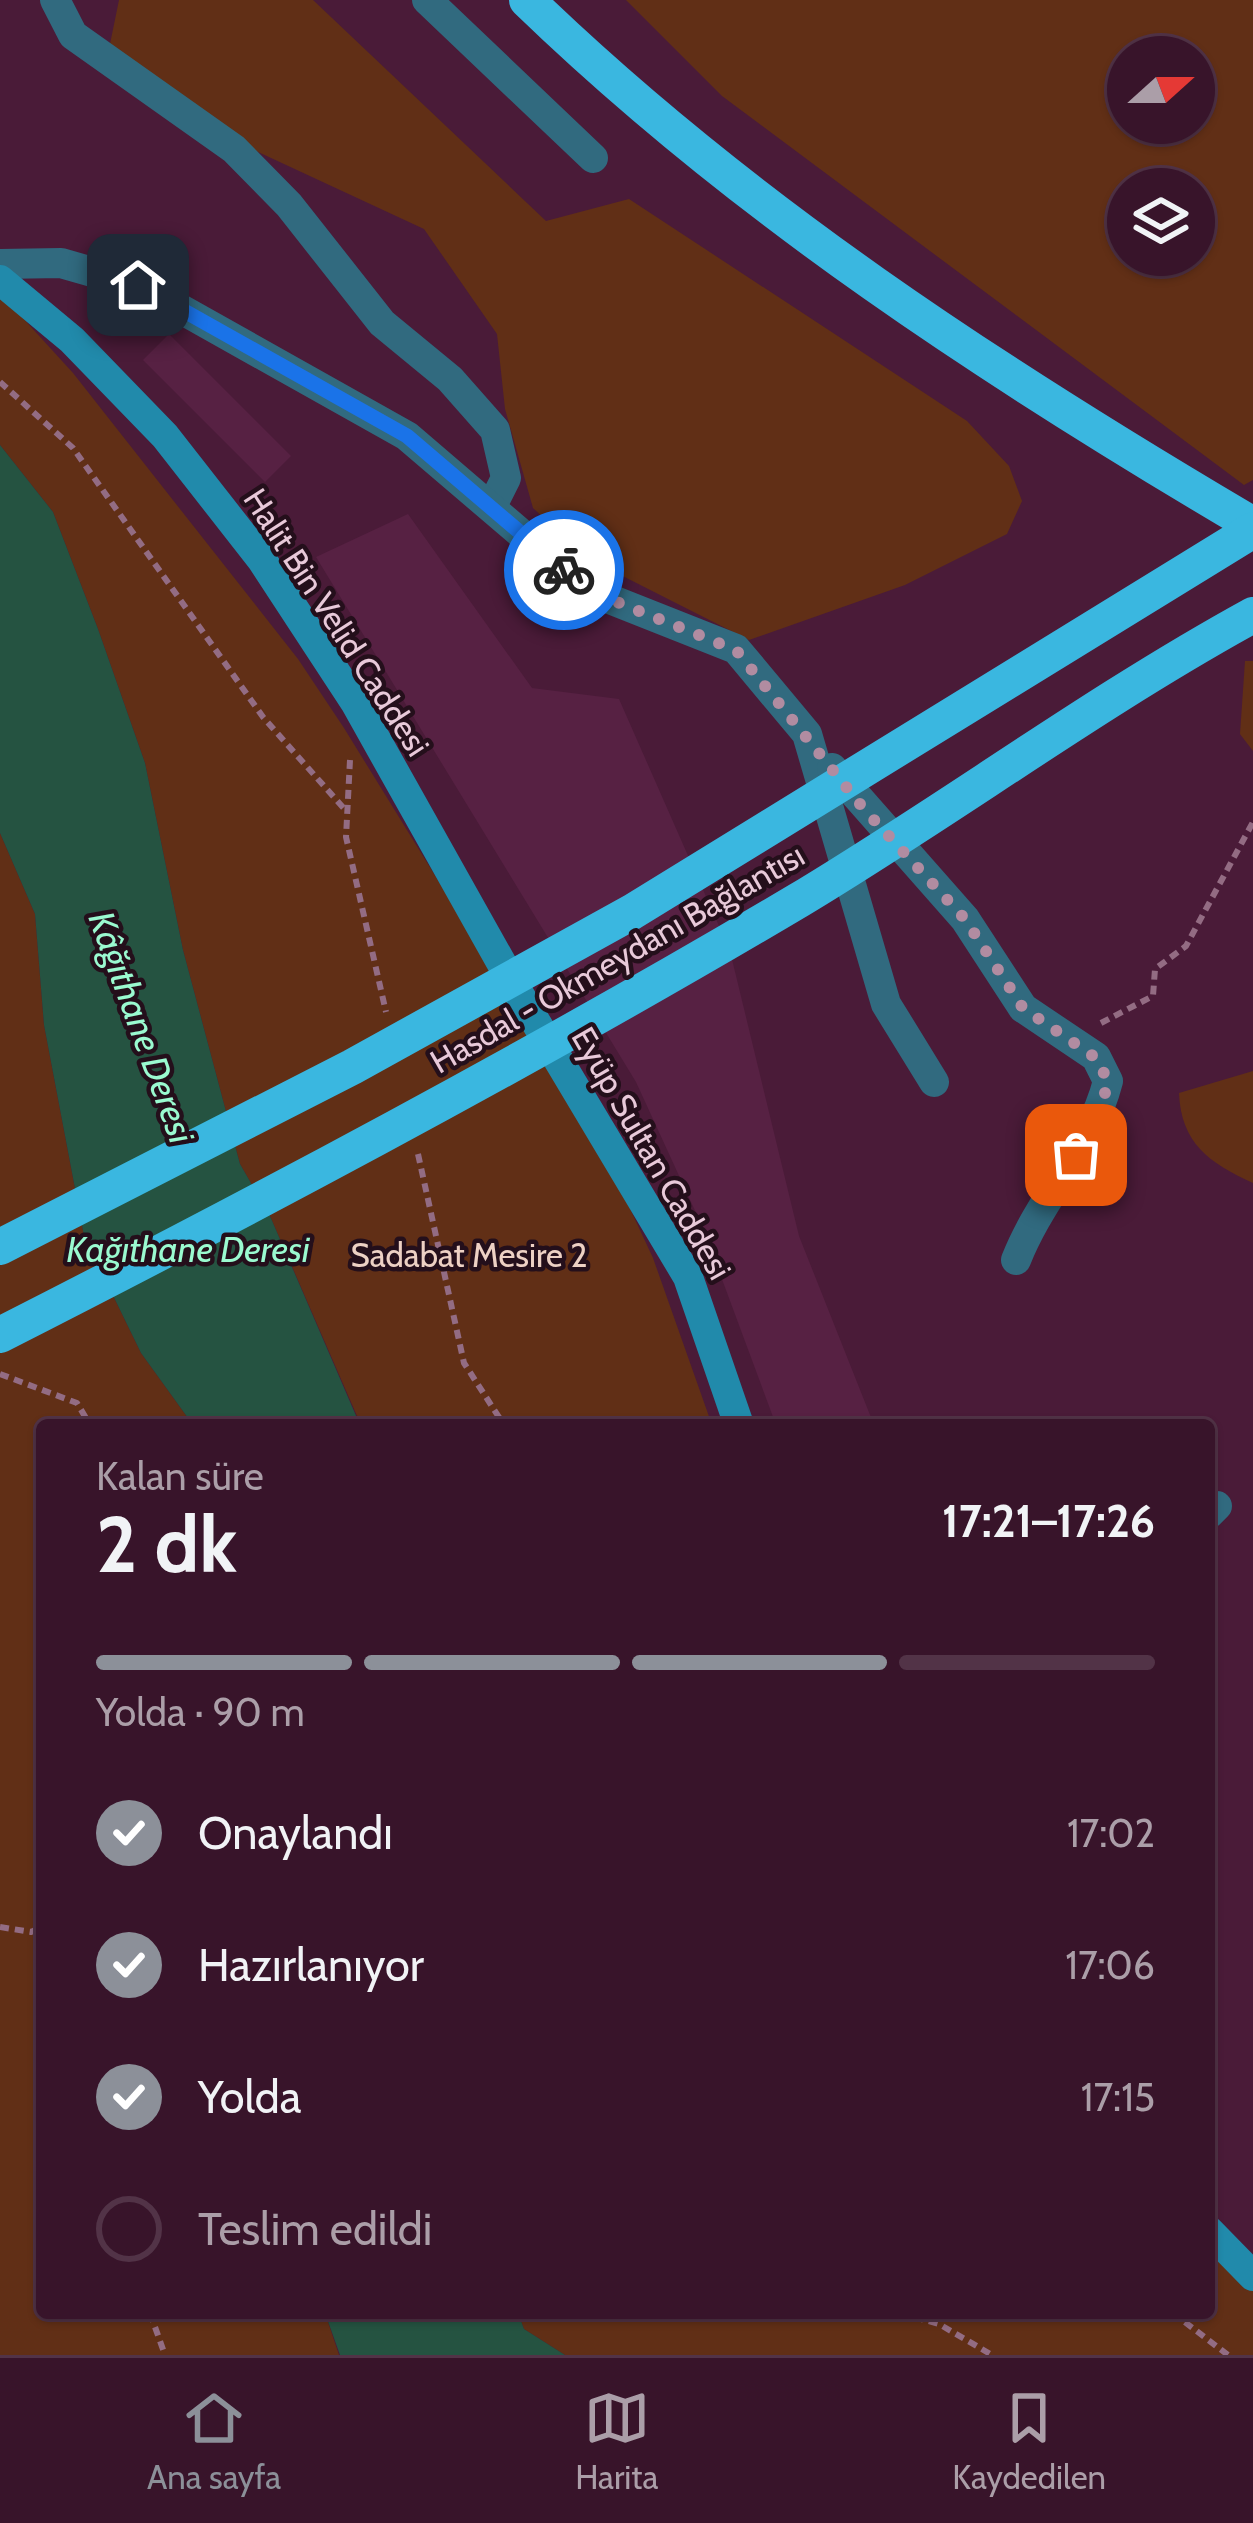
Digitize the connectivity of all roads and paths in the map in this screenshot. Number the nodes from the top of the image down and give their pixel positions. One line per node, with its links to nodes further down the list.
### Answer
1 (55, 0): 8 (street)
2 (428, 0): 4 (street)
3 (527, 0): 9 (highway)
4 (593, 158)
5 (0, 264): 8 (street)
6 (0, 280): 14 (main road, Halit Bin Velid Caddesi)
7 (0, 382): 12 (path)
8 (492, 506): 11 (street)
9 (1253, 528): 17 (highway, Hasdal - Okmeydanı Bağlantısı, bridge)
10 (1253, 615): 19 (highway, Hasdal - Okmeydanı Bağlantısı, bridge)
11 (807, 734): 15 (street); 16 (street)
12 (347, 812)
13 (1253, 822): 15 (path)
14 (516, 989): 22 (main road, Eyüp Sultan Caddesi)
15 (1063, 1036): 18 (street)
16 (934, 1082)
17 (0, 1247)
18 (1016, 1261)
19 (0, 1335)
20 (0, 1374): 21 (path)
21 (87, 1419)
22 (737, 1419)
23 (0, 1927): 24 (path)
24 (36, 1930)
25 (1215, 2237): 26 (main road)
26 (1253, 2276)
27 (151, 2319): 30 (path)
28 (921, 2319): 31 (path)
29 (1181, 2319): 32 (path)
30 (165, 2355)
31 (992, 2355)
32 (1228, 2355)

